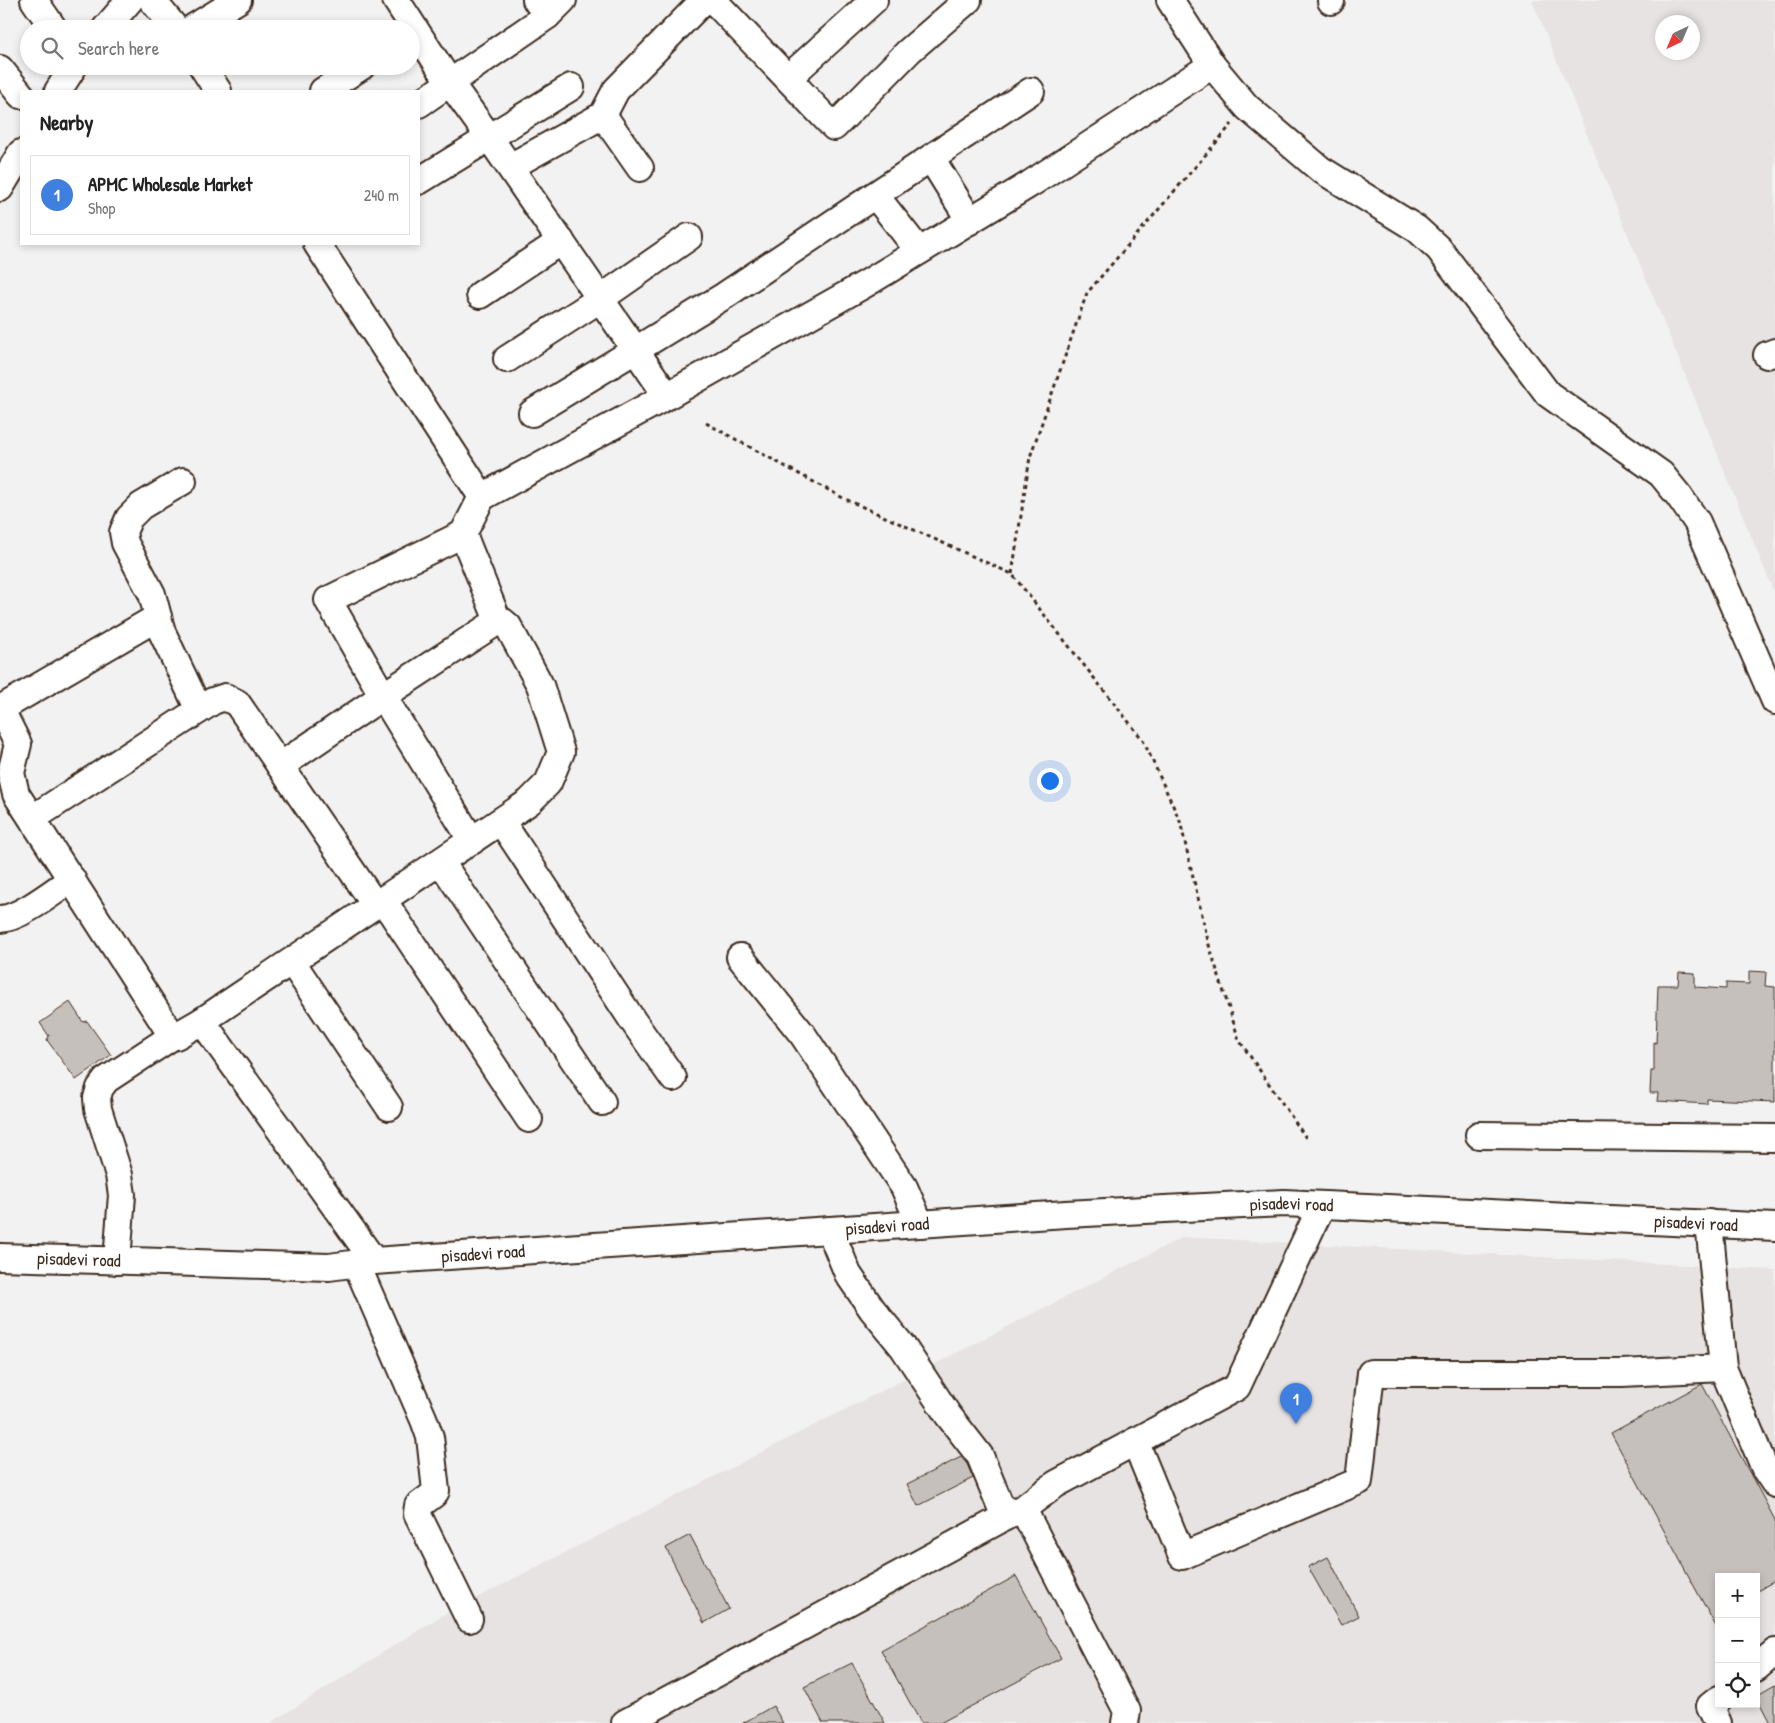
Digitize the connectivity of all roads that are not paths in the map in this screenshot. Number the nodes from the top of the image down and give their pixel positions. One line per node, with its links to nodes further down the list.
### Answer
1 (34, 0): 12 (street)
2 (130, 0): 13 (street)
3 (152, 0): 14 (street)
4 (238, 0): 15 (street)
5 (396, 0): 16 (street)
6 (704, 0): 32 (street)
7 (713, 0): 23 (street)
8 (874, 0): 23 (street)
9 (968, 0): 23 (street)
10 (1170, 0): 18 (street)
11 (549, 5): 24 (street)
12 (48, 20)
13 (113, 20)
14 (169, 20)
15 (206, 20)
16 (407, 20)
17 (420, 41): 24 (street)
18 (1212, 65): 41 (street); 58 (street)
19 (0, 69): 30 (street)
20 (68, 75): 26 (street)
21 (208, 75): 27 (street)
22 (348, 75): 28 (street)
23 (788, 78)
24 (450, 83): 31 (street); 33 (street)
25 (571, 87): 33 (street)
26 (59, 90)
27 (217, 90)
28 (324, 90)
29 (1032, 91): 35 (street)
30 (20, 94)
31 (420, 103)
32 (603, 115): 36 (street); 37 (street)
33 (489, 136): 36 (street); 39 (street)
34 (20, 154): 38 (street)
35 (931, 158): 40 (street); 41 (street)
36 (510, 167): 43 (street)
37 (640, 168)
38 (3, 177)
39 (420, 180)
40 (875, 195): 45 (street); 48 (street)
41 (970, 221): 45 (street)
42 (689, 237): 47 (street)
43 (561, 241): 46 (street); 47 (street)
44 (319, 245): 53 (street)
45 (919, 251): 50 (street)
46 (480, 295)
47 (600, 300): 48 (street); 49 (street)
48 (635, 350): 50 (street); 51 (street)
49 (507, 359)
50 (667, 396): 53 (street)
51 (532, 413)
52 (183, 481): 55 (street)
53 (482, 497): 54 (street)
54 (463, 534): 56 (street); 57 (street)
55 (158, 617): 59 (street); 60 (street)
56 (498, 621): 57 (street); 63 (street)
57 (384, 696): 61 (street); 64 (street)
58 (1775, 701)
59 (0, 708): 62 (street)
60 (199, 710): 61 (street); 62 (street)
61 (280, 766): 67 (street)
62 (33, 818): 66 (street)
63 (501, 821): 64 (street); 73 (street)
64 (472, 841): 65 (street)
65 (441, 862): 67 (street); 74 (street)
66 (72, 879): 68 (street); 72 (street)
67 (379, 903): 70 (street); 76 (street)
68 (0, 919)
69 (740, 957): 81 (street)
70 (292, 962): 71 (street); 75 (street)
71 (202, 1021): 72 (street); 86 (street)
72 (173, 1036): 85 (street)
73 (673, 1078)
74 (602, 1102)
75 (389, 1107)
76 (529, 1120)
77 (1479, 1134): 78 (street)
78 (1775, 1138)
79 (1322, 1205): 80 (street, pisadevi road); 81 (street, pisadevi road); 88 (street)
80 (1709, 1223): 82 (street, pisadevi road); 87 (street)
81 (920, 1224): 83 (street, pisadevi road)
82 (1775, 1227)
83 (830, 1230): 86 (street, pisadevi road); 90 (street)
84 (0, 1257): 85 (street, pisadevi road)
85 (117, 1260): 86 (street, pisadevi road)
86 (365, 1262): 91 (street)
87 (1723, 1368): 88 (street); 89 (street)
88 (1135, 1442): 90 (street)
89 (1772, 1476)
90 (1013, 1514): 95 (street); 96 (street)
91 (469, 1618)
92 (1775, 1652): 93 (street)
93 (1760, 1665)
94 (1715, 1702): 97 (street)
95 (625, 1723)
96 (1125, 1723)
97 (1718, 1723)

